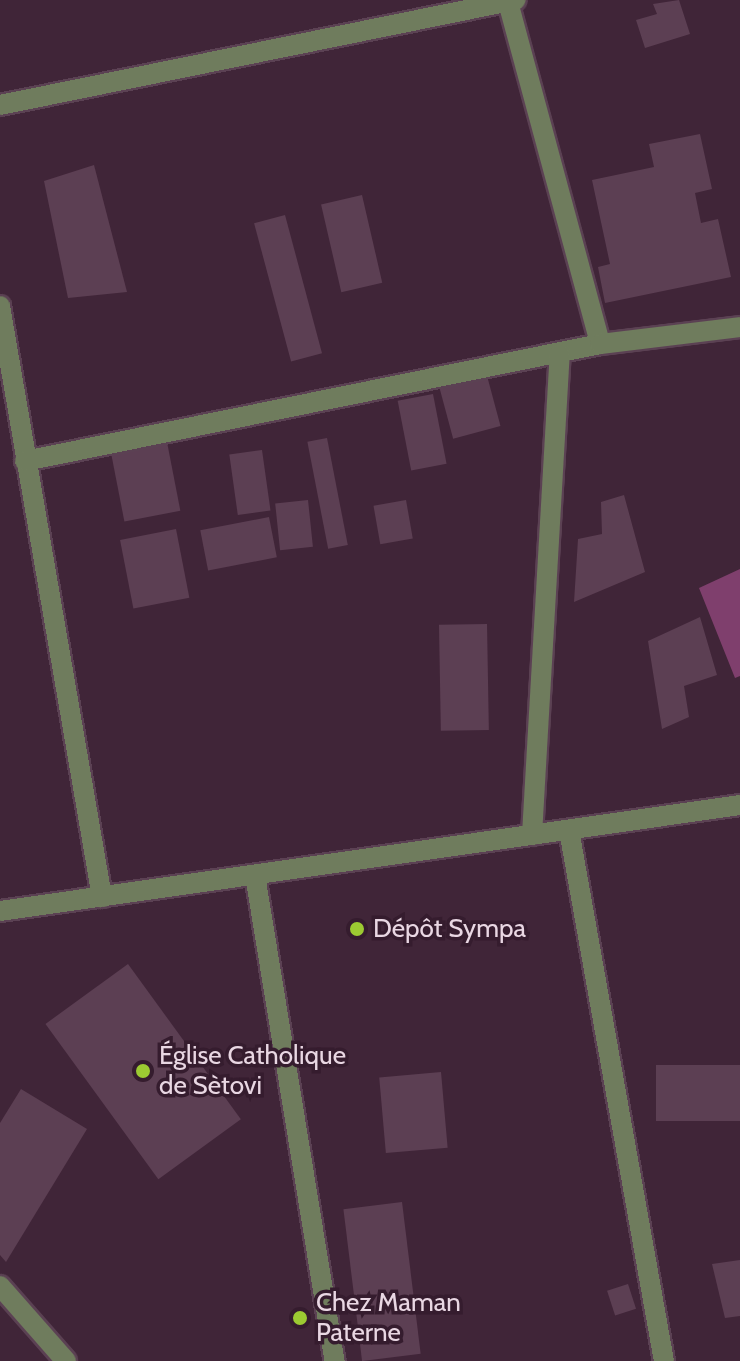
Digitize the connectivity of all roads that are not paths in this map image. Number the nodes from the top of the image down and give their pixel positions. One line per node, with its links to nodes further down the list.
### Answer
1 (512, 1): 2 (street); 5 (street)
2 (0, 105)
3 (0, 306): 7 (street)
4 (740, 327): 5 (street)
5 (600, 344): 6 (street)
6 (560, 354): 7 (street); 10 (street)
7 (25, 461): 12 (street)
8 (740, 805): 9 (street)
9 (569, 830): 10 (street); 17 (street)
10 (532, 835): 11 (street)
11 (255, 875): 12 (street); 16 (street)
12 (102, 897): 13 (street)
13 (0, 911)
14 (0, 1286): 15 (street)
15 (66, 1361)
16 (335, 1361)
17 (664, 1361)

